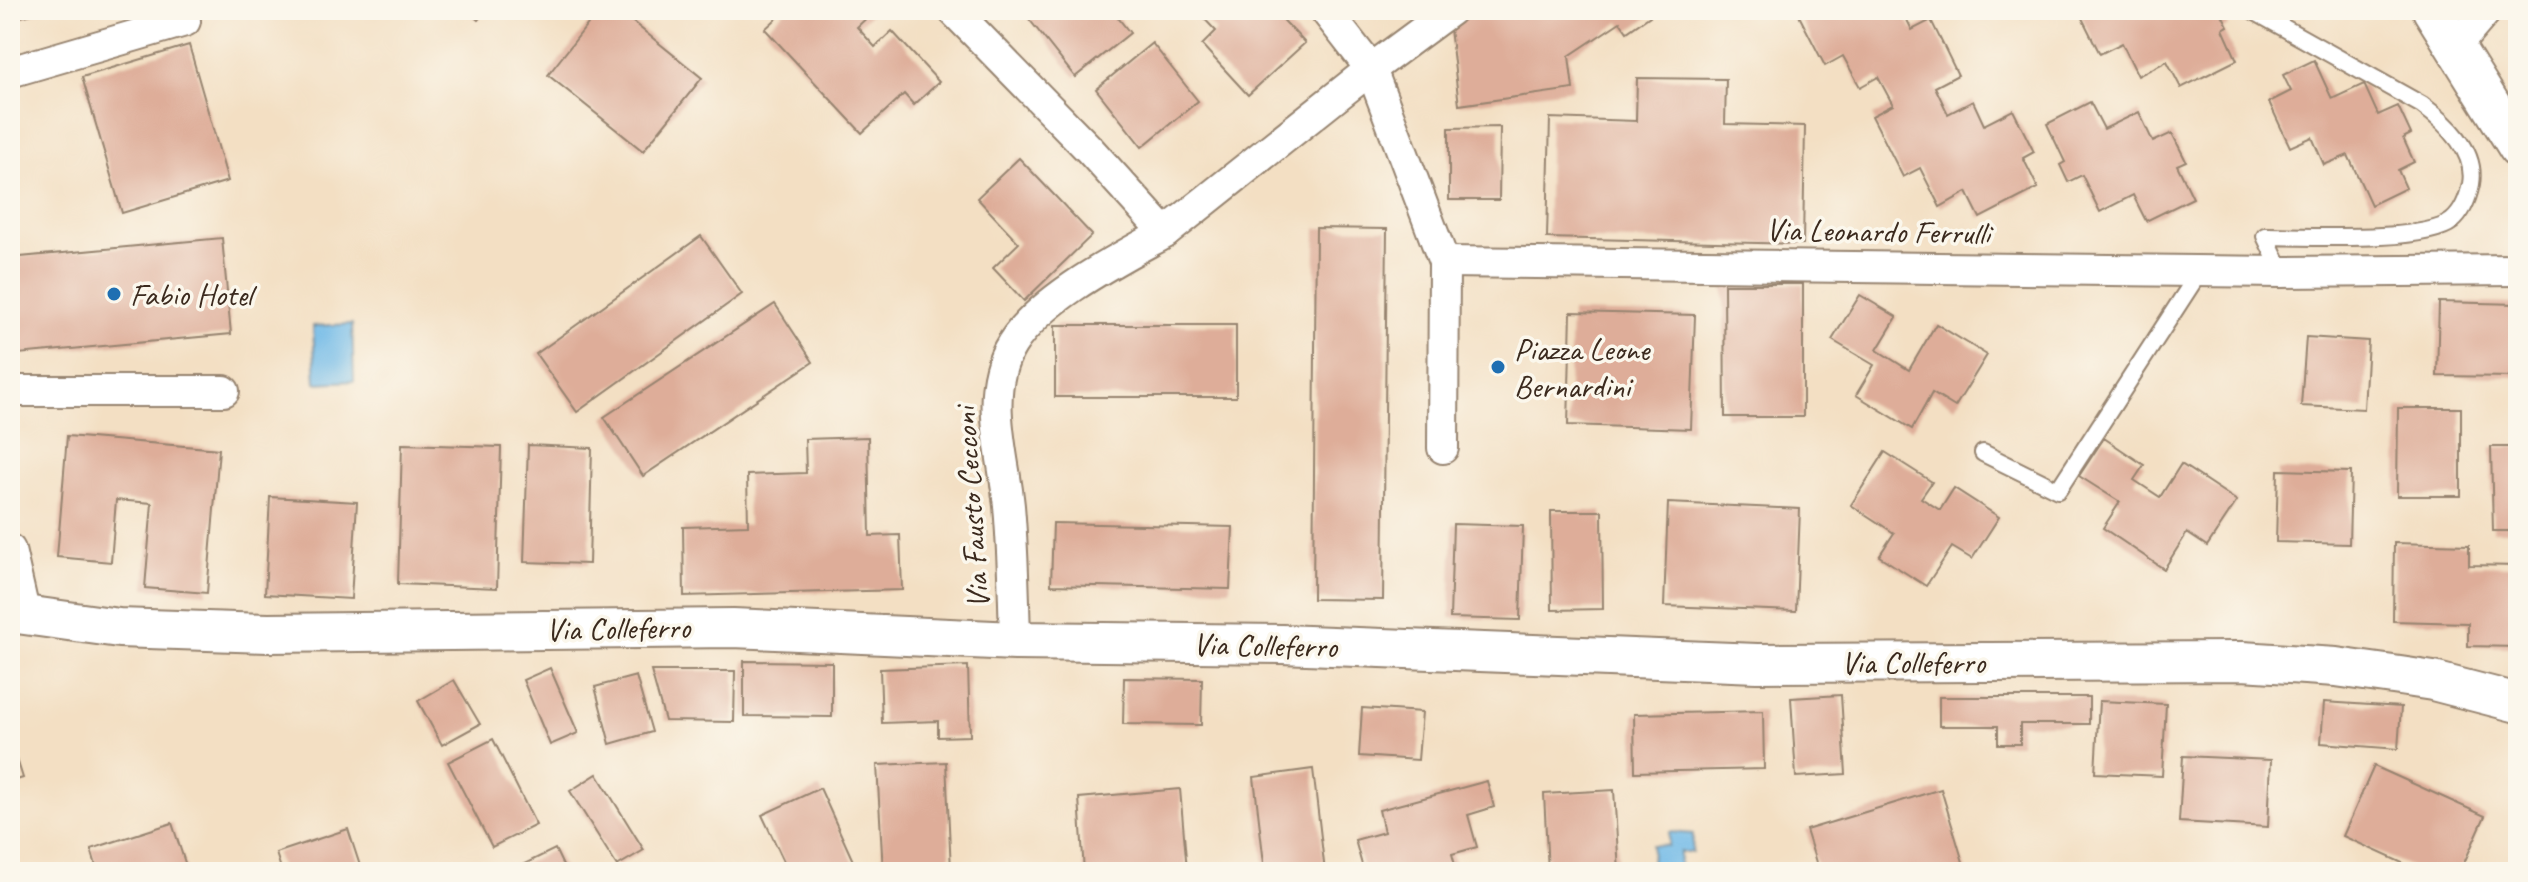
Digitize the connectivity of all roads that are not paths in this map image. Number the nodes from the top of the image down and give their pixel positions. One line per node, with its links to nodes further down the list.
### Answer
1 (953, 10): 12 (street)
2 (1325, 10): 9 (street)
3 (1451, 10): 9 (street, Via Fausto Cecconi)
4 (2252, 10): 16 (lane)
5 (2432, 10): 8 (street)
6 (2487, 10): 8 (street)
7 (185, 21): 10 (street)
8 (2456, 46): 11 (street)
9 (1371, 69): 12 (street, Via Fausto Cecconi); 13 (street)
10 (10, 72)
11 (2518, 148)
12 (1165, 233): 23 (street, Via Fausto Cecconi)
13 (1444, 262): 15 (street, Via Leonardo Ferrulli); 19 (street)
14 (2518, 270): 16 (street, Via Leonardo Ferrulli)
15 (2200, 271): 16 (street, Via Leonardo Ferrulli); 20 (lane)
16 (2282, 272)
17 (10, 391): 18 (street)
18 (224, 391)
19 (1443, 448)
20 (1983, 453)
21 (10, 550): 22 (street)
22 (18, 614): 23 (street, Via Colleferro)
23 (1015, 641): 24 (street, Via Colleferro)
24 (2518, 703)

